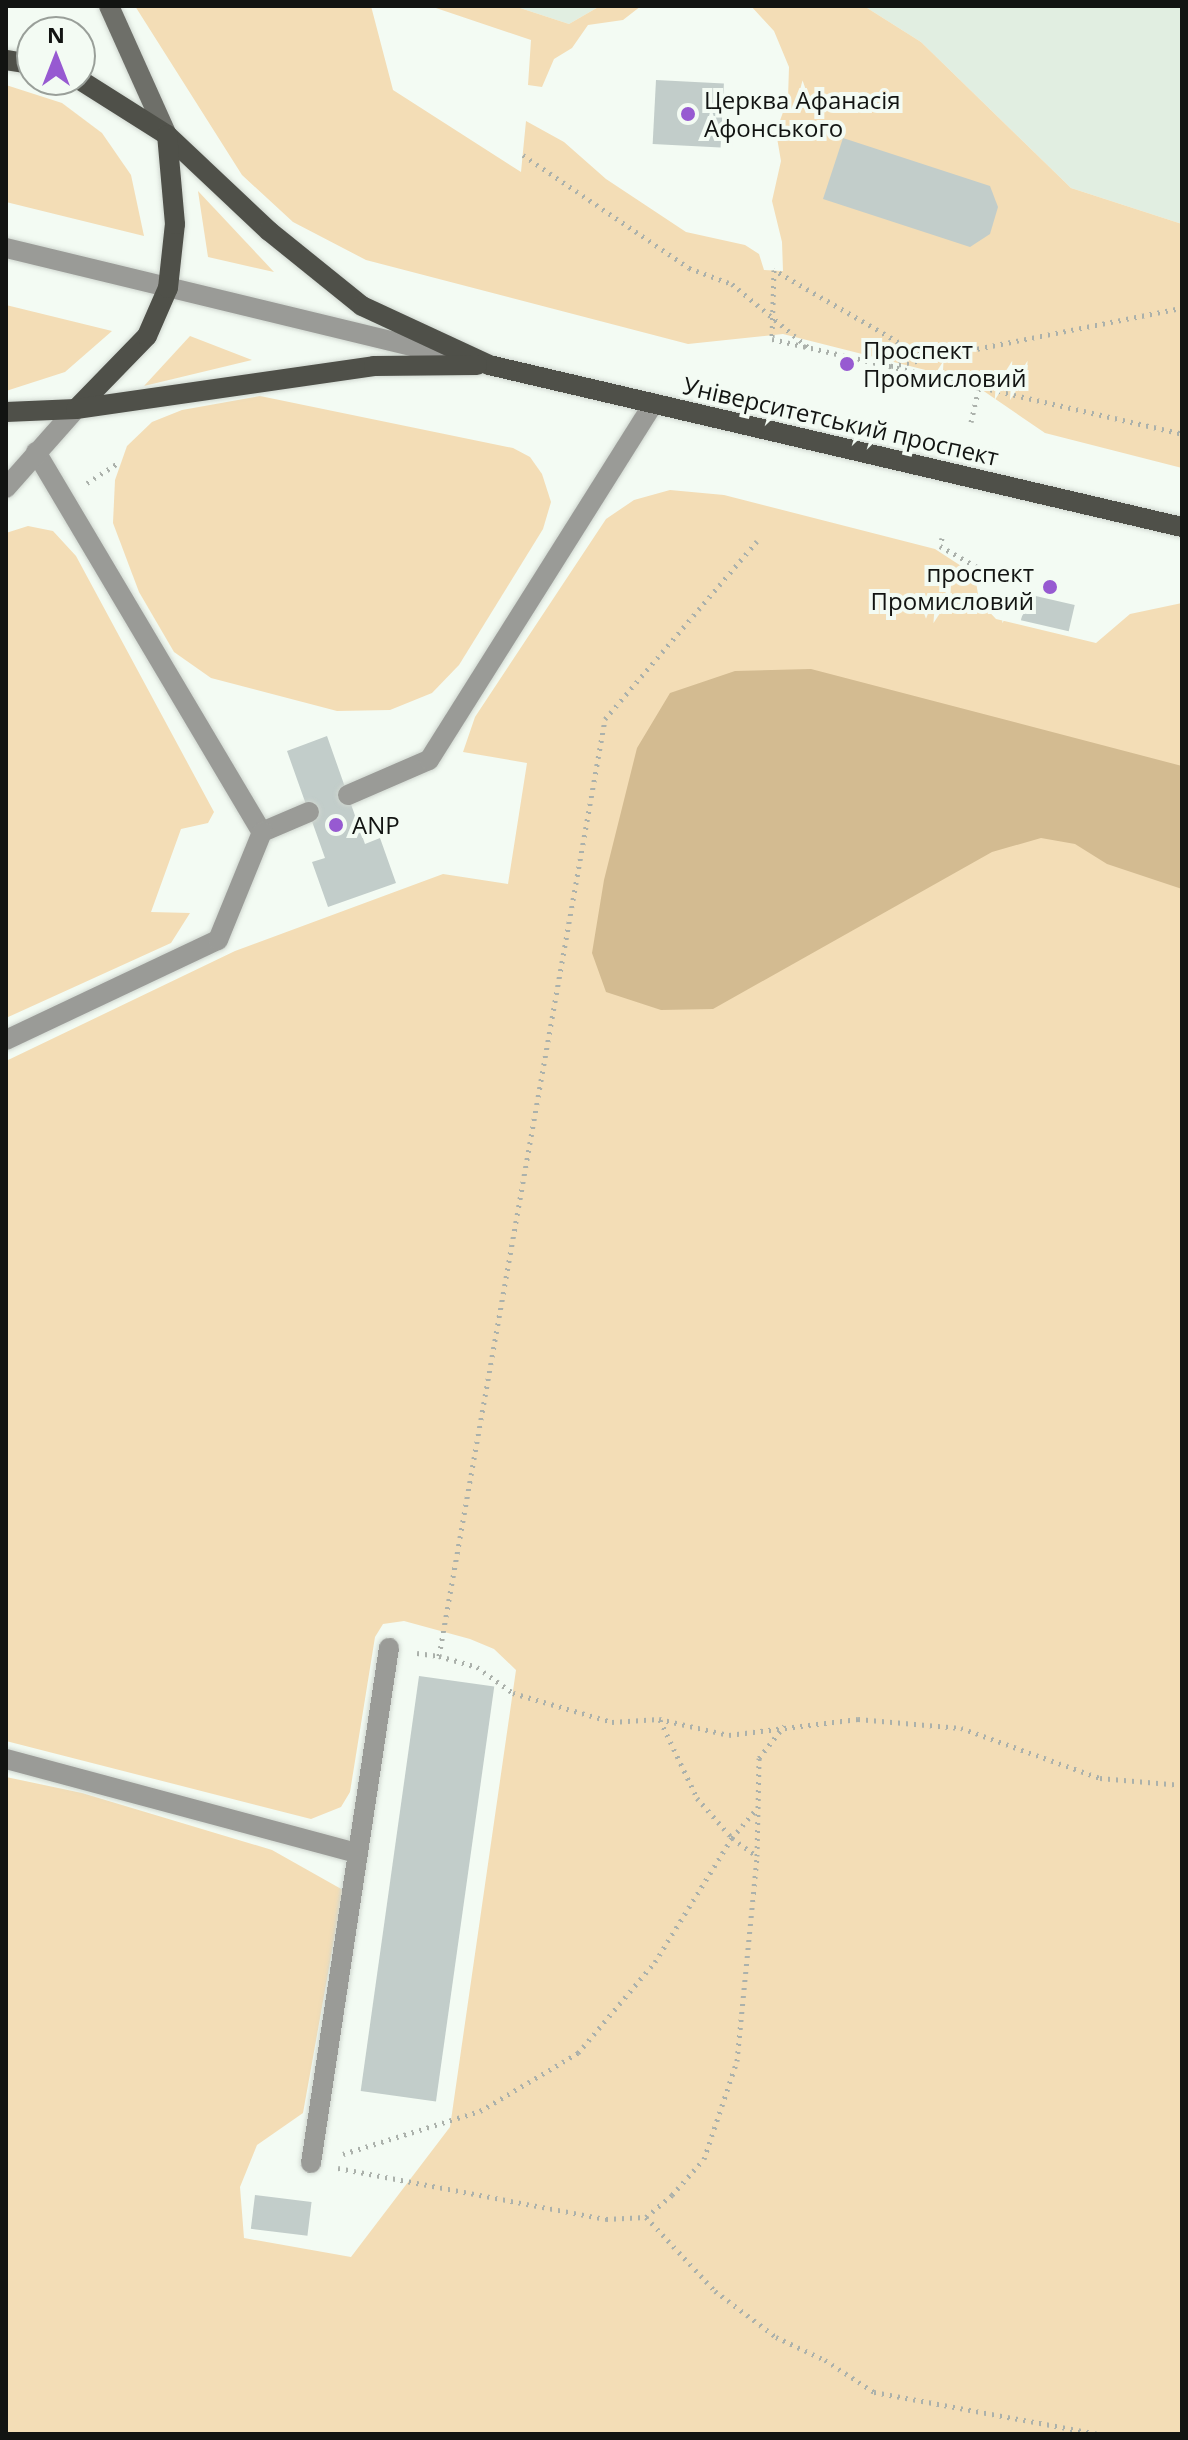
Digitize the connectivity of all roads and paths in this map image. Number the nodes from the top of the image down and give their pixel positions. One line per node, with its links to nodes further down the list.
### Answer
1 (109, 6): 3 (street)
2 (96, 90): 3 (main road, Університетський проспект)
3 (167, 135): 6 (main road); 11 (main road, Університетський проспект)
4 (523, 155): 8 (path)
5 (6, 248): 6 (street)
6 (168, 288): 11 (street); 15 (main road)
7 (1182, 308): 10 (path)
8 (773, 318): 9 (path); 9 (path); 10 (path)
9 (808, 348): 12 (path)
10 (926, 358): 12 (path)
11 (489, 365): 14 (main road, Університетський проспект); 15 (main road, Університетський проспект)
12 (890, 366): 13 (path)
13 (979, 388): 17 (path); 18 (path)
14 (653, 404): 21 (main road, Університетський проспект); 25 (street)
15 (76, 409): 16 (main road, Університетський проспект); 19 (street)
16 (6, 412)
17 (971, 422)
18 (1182, 434)
19 (36, 452): 20 (street); 27 (street)
20 (6, 488)
21 (1182, 527)
22 (942, 538): 24 (path)
23 (757, 541): 30 (path)
24 (1009, 585)
25 (348, 795)
26 (309, 812): 27 (street)
27 (262, 832): 28 (street)
28 (6, 1040)
29 (389, 1648): 30 (path); 37 (street)
30 (439, 1656): 31 (path)
31 (659, 1719): 32 (path); 36 (path)
32 (784, 1726): 34 (path); 35 (path)
33 (6, 1759): 37 (street)
34 (1182, 1785)
35 (757, 1807): 36 (path); 38 (path)
36 (732, 1838): 38 (path); 39 (path)
37 (358, 1853): 39 (street)
38 (757, 1856): 40 (path)
39 (311, 2163): 40 (path)
40 (646, 2217): 41 (path)
41 (1098, 2434)

